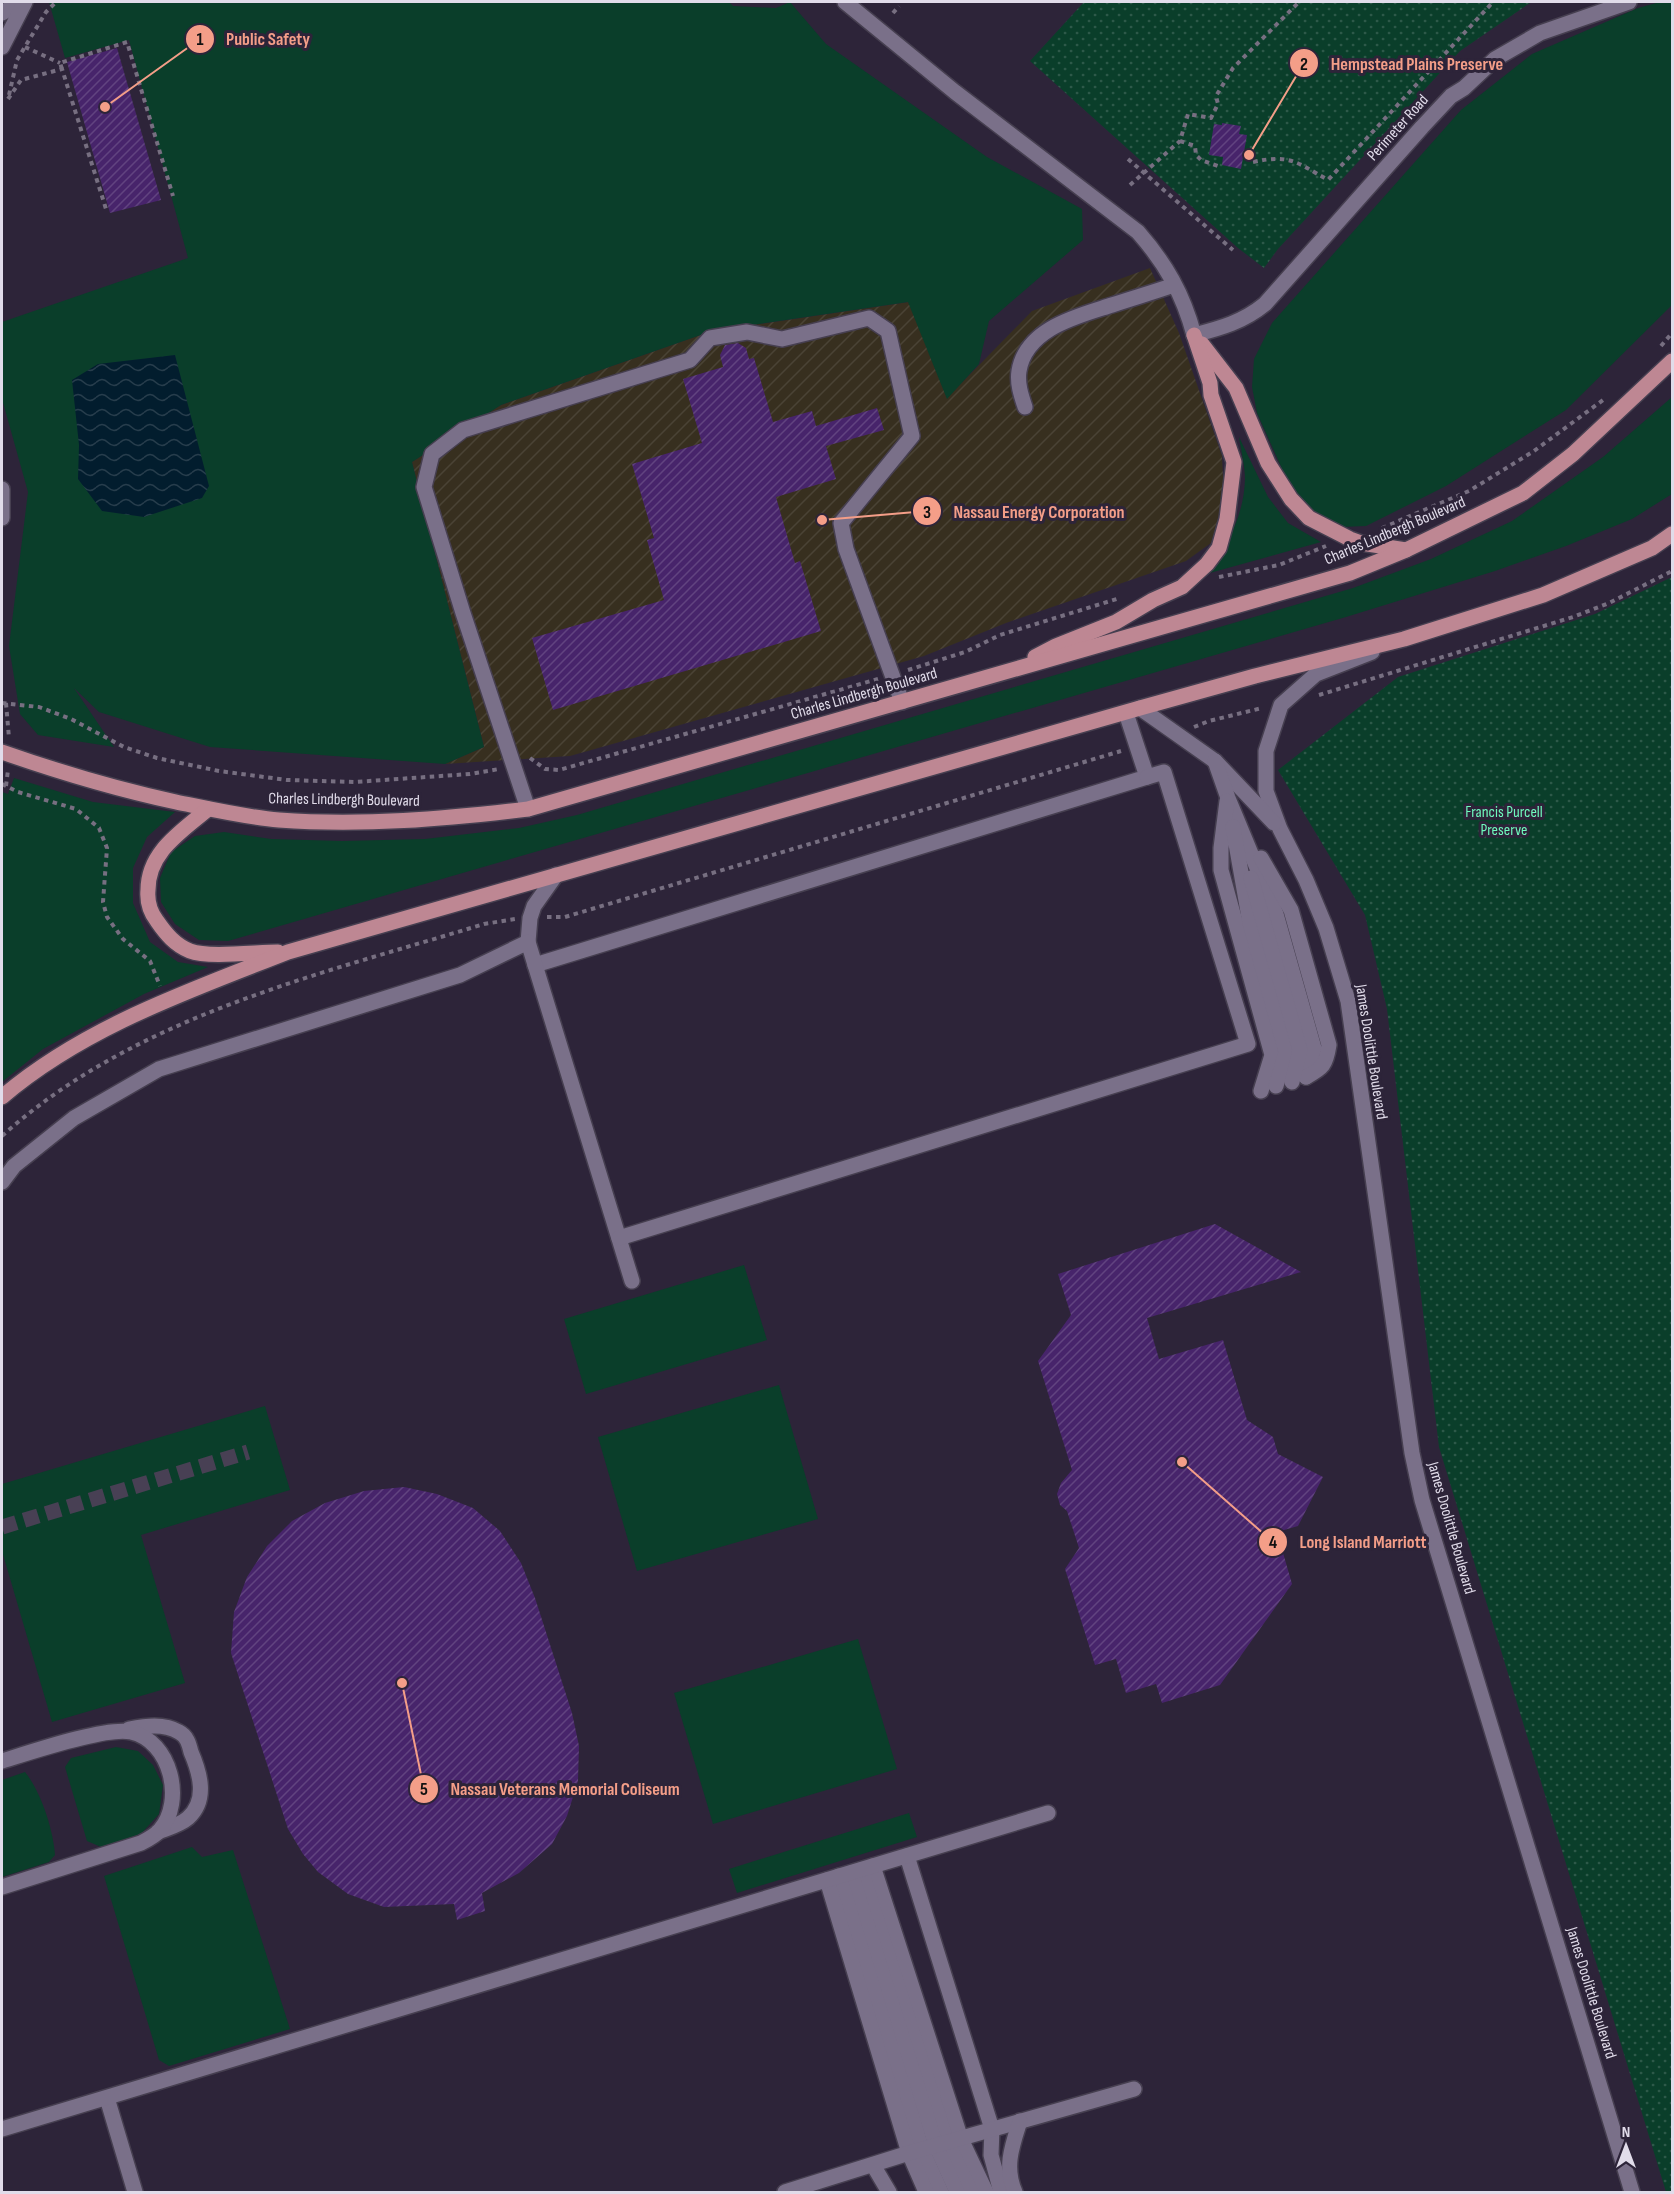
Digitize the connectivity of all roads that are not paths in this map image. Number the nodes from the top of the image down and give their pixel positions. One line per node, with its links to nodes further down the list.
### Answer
1 (20, 2): 5 (street)
2 (25, 2): 6 (street)
3 (845, 2): 7 (street)
4 (1629, 2): 8 (street, Perimeter Road)
5 (2, 13)
6 (2, 47)
7 (1174, 285): 8 (street); 10 (street)
8 (1194, 335): 14 (main road); 16 (main road)
9 (1672, 362): 14 (main road, Charles Lindbergh Boulevard)
10 (1025, 407)
11 (2, 489): 12 (street)
12 (2, 518)
13 (1672, 534): 15 (main road)
14 (1406, 550): 16 (main road, Charles Lindbergh Boulevard)
15 (1404, 639): 18 (main road); 25 (street, James Doolittle Boulevard)
16 (1006, 672): 17 (main road, Charles Lindbergh Boulevard)
17 (902, 702): 24 (main road, Charles Lindbergh Boulevard); 24 (street)
18 (1133, 710): 20 (street, James Doolittle Boulevard); 21 (street); 26 (main road)
19 (2, 752): 23 (main road, Charles Lindbergh Boulevard)
20 (1215, 760): 22 (street); 25 (street, James Doolittle Boulevard)
21 (1148, 777): 29 (street); 33 (street)
22 (1228, 798): 22 (street); 30 (street)
23 (208, 809): 24 (main road, Charles Lindbergh Boulevard); 28 (main road)
24 (528, 809)
25 (1280, 829): 59 (street, James Doolittle Boulevard)
26 (556, 875): 27 (street); 28 (main road)
27 (528, 942): 29 (street); 32 (street)
28 (288, 952): 31 (main road)
29 (536, 965): 33 (street)
30 (1269, 1089)
31 (2, 1097)
32 (2, 1182)
33 (619, 1238): 34 (street)
34 (632, 1281)
35 (119, 1731): 36 (street); 38 (street); 38 (street)
36 (2, 1761)
37 (1048, 1813): 39 (street)
38 (158, 1832): 41 (street)
39 (907, 1856): 40 (street); 46 (street)
40 (850, 1873): 43 (street); 47 (street); 47 (street); 47 (street)
41 (2, 1887)
42 (1134, 2089): 44 (street)
43 (107, 2098): 45 (street); 49 (street)
44 (1020, 2121): 46 (street); 58 (street)
45 (2, 2129)
46 (992, 2129): 47 (street); 57 (street)
47 (935, 2146): 48 (street); 52 (street); 53 (street); 54 (street); 55 (street); 56 (street)
48 (873, 2165): 50 (street); 51 (street)
49 (135, 2193)
50 (785, 2193)
51 (889, 2193)
52 (926, 2193)
53 (941, 2193)
54 (957, 2193)
55 (971, 2193)
56 (986, 2193)
57 (1001, 2193)
58 (1015, 2193)
59 (1632, 2193)

